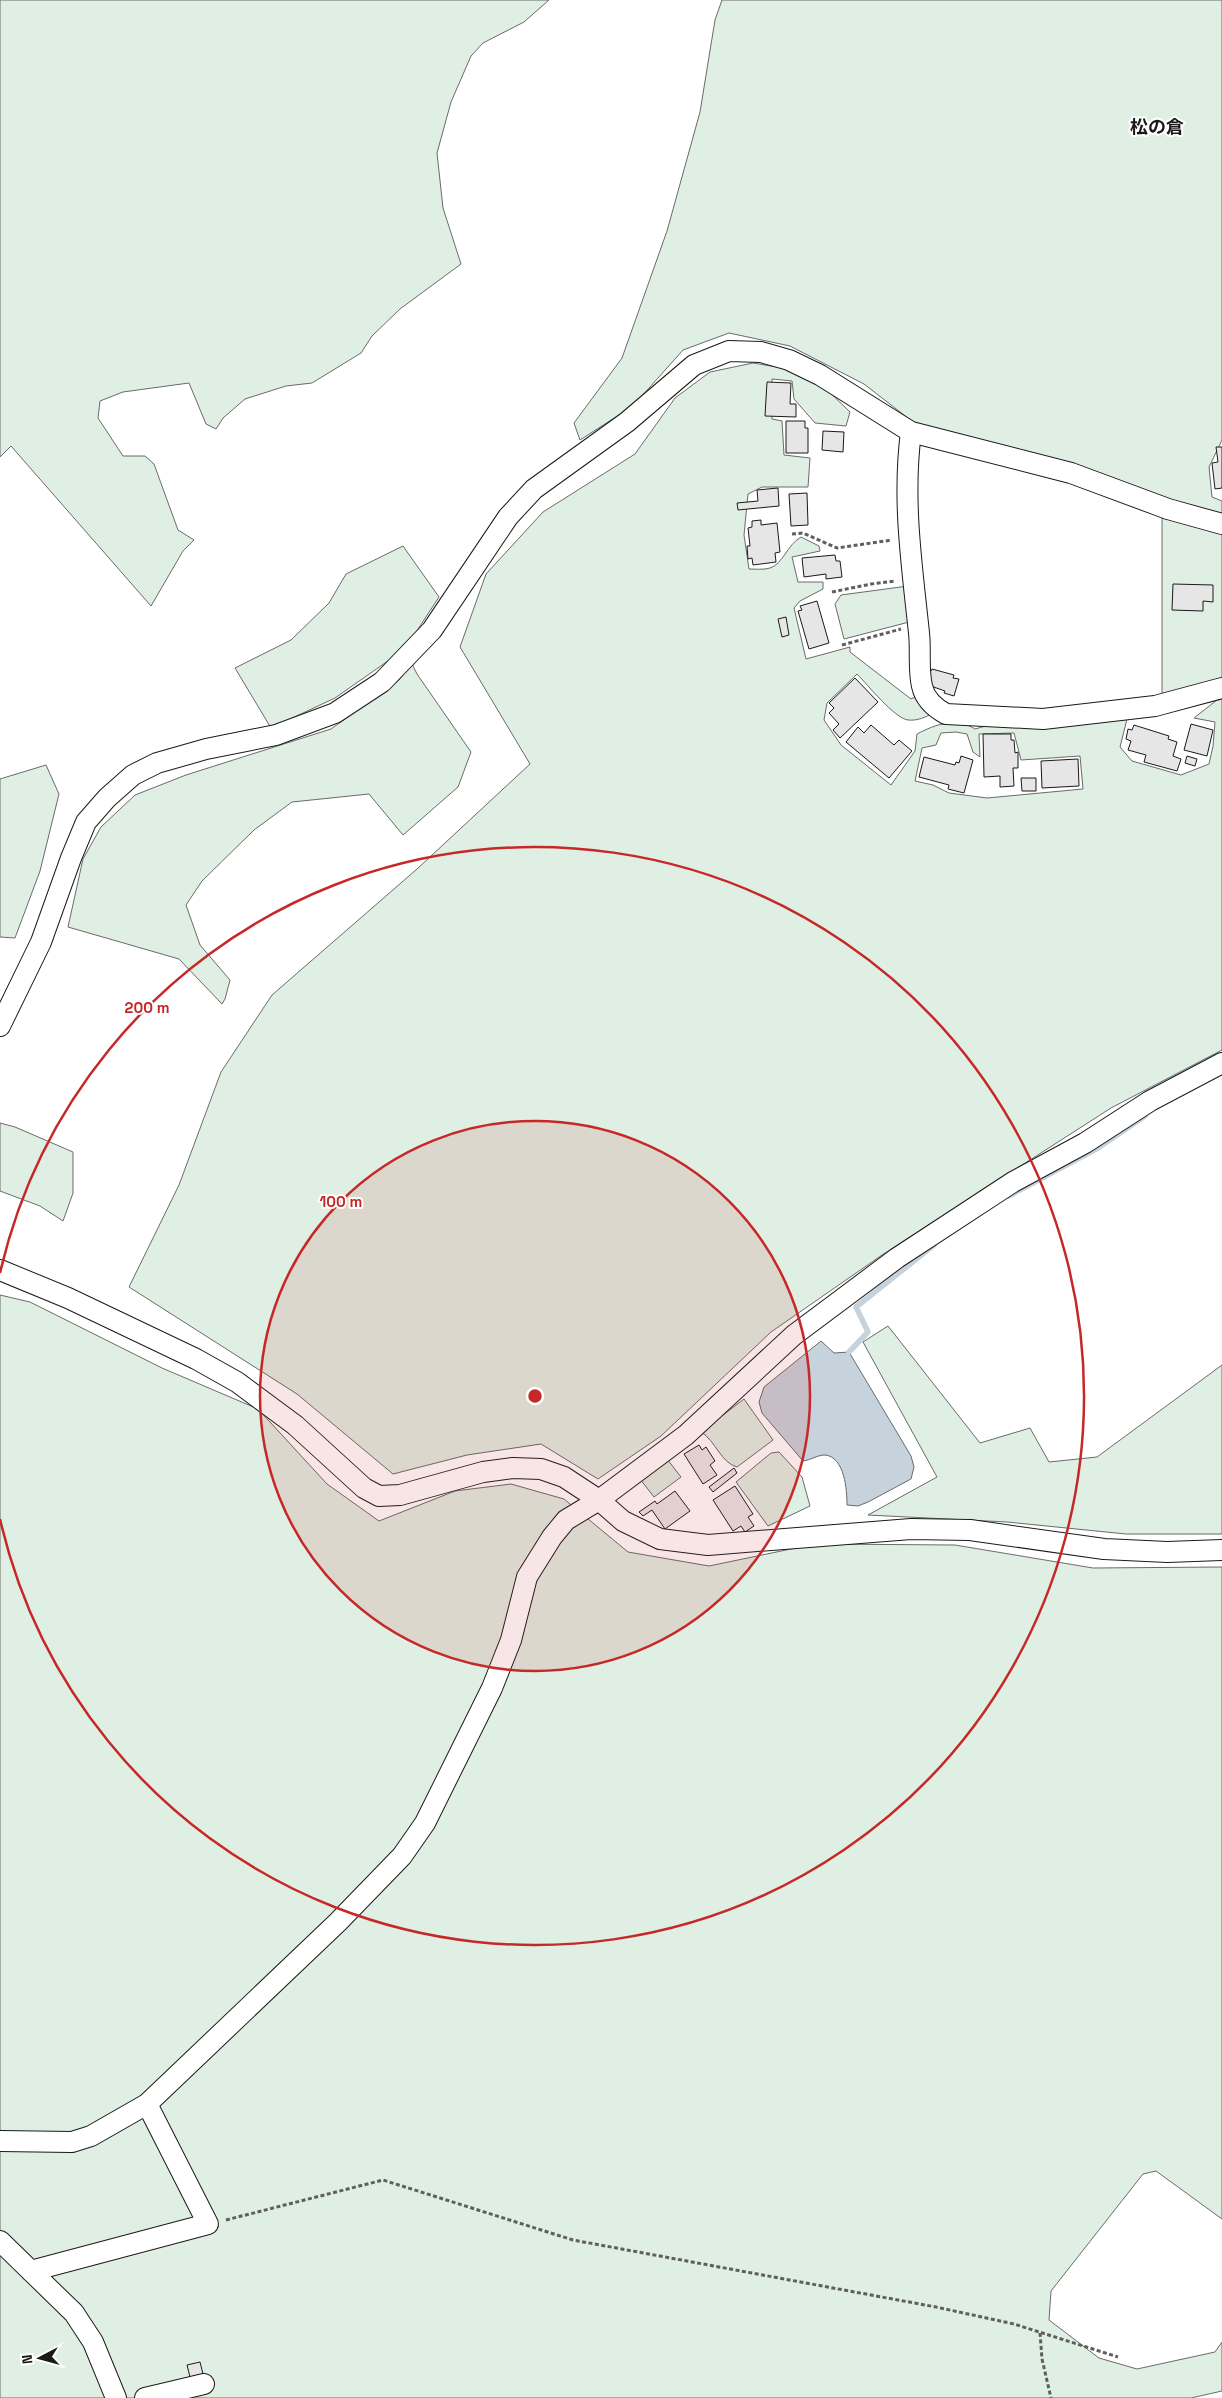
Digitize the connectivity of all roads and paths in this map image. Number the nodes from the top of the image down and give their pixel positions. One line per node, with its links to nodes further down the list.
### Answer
1 (911, 432): 2 (street); 4 (street); 10 (street)
2 (1222, 524)
3 (792, 534): 4 (path)
4 (909, 536): 5 (street)
5 (913, 580): 6 (path); 7 (street)
6 (832, 592)
7 (918, 625): 8 (path); 9 (street)
8 (842, 645)
9 (1222, 688)
10 (0, 1026)
11 (1222, 1063): 13 (street)
12 (0, 1270): 13 (street)
13 (600, 1500): 14 (street); 15 (street)
14 (1222, 1550)
15 (147, 2104): 16 (street); 17 (street)
16 (0, 2140)
17 (208, 2224): 19 (street); 20 (path)
18 (0, 2241): 19 (street)
19 (31, 2271): 23 (street)
20 (1040, 2332): 21 (path); 25 (path)
21 (1118, 2356)
22 (204, 2384): 24 (street)
23 (116, 2398)
24 (145, 2398)
25 (1051, 2398)

